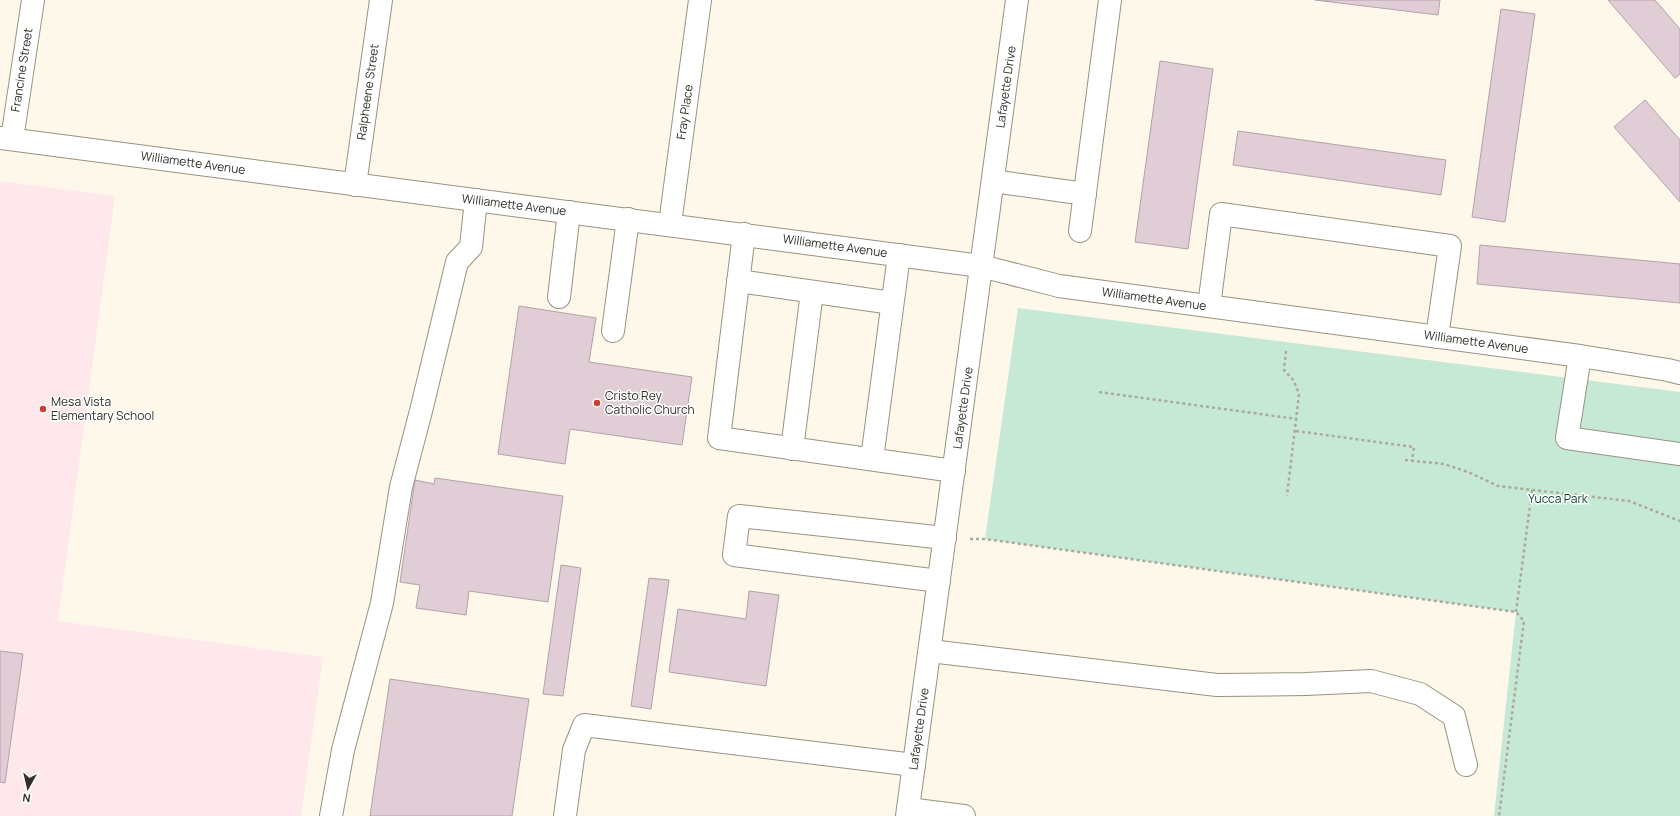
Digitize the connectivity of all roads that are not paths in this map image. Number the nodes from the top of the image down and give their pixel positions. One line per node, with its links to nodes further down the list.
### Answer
1 (33, 0): 6 (street, Francine Street)
2 (381, 0): 8 (street, Ralpheene Street)
3 (700, 0): 13 (street, Fray Place)
4 (1017, 0): 7 (street, Lafayette Drive)
5 (1110, 0): 9 (street)
6 (6, 139): 8 (street, Williamette Avenue)
7 (993, 181): 9 (street); 17 (street, Lafayette Drive)
8 (355, 185): 10 (street, Williamette Avenue)
9 (1085, 194): 14 (street)
10 (476, 200): 11 (street, Williamette Avenue); 37 (street)
11 (569, 212): 12 (street, Williamette Avenue); 20 (street)
12 (628, 219): 13 (street, Williamette Avenue); 23 (street)
13 (670, 224): 15 (street, Williamette Avenue)
14 (1080, 230)
15 (744, 234): 16 (street, Williamette Avenue); 18 (street)
16 (899, 255): 17 (street, Williamette Avenue); 21 (street)
17 (982, 266): 22 (street, Williamette Avenue); 30 (street, Lafayette Drive)
18 (738, 281): 19 (street); 27 (street)
19 (812, 292): 21 (street); 27 (street)
20 (559, 297)
21 (892, 303): 29 (street)
22 (1209, 306): 24 (street, Williamette Avenue); 24 (street)
23 (613, 330)
24 (1438, 337): 25 (street, Williamette Avenue)
25 (1580, 356): 26 (street, Williamette Avenue); 28 (street)
26 (1676, 369)
27 (792, 449): 29 (street)
28 (1680, 454)
29 (872, 459): 30 (street)
30 (954, 471): 31 (street, Lafayette Drive)
31 (945, 538): 32 (street, Lafayette Drive); 32 (street)
32 (939, 581): 33 (street, Lafayette Drive)
33 (930, 651): 34 (street, Lafayette Drive); 35 (street)
34 (914, 765): 36 (street, Lafayette Drive); 38 (street)
35 (1466, 765)
36 (908, 812): 39 (street)
37 (331, 816)
38 (566, 816)
39 (964, 816)

